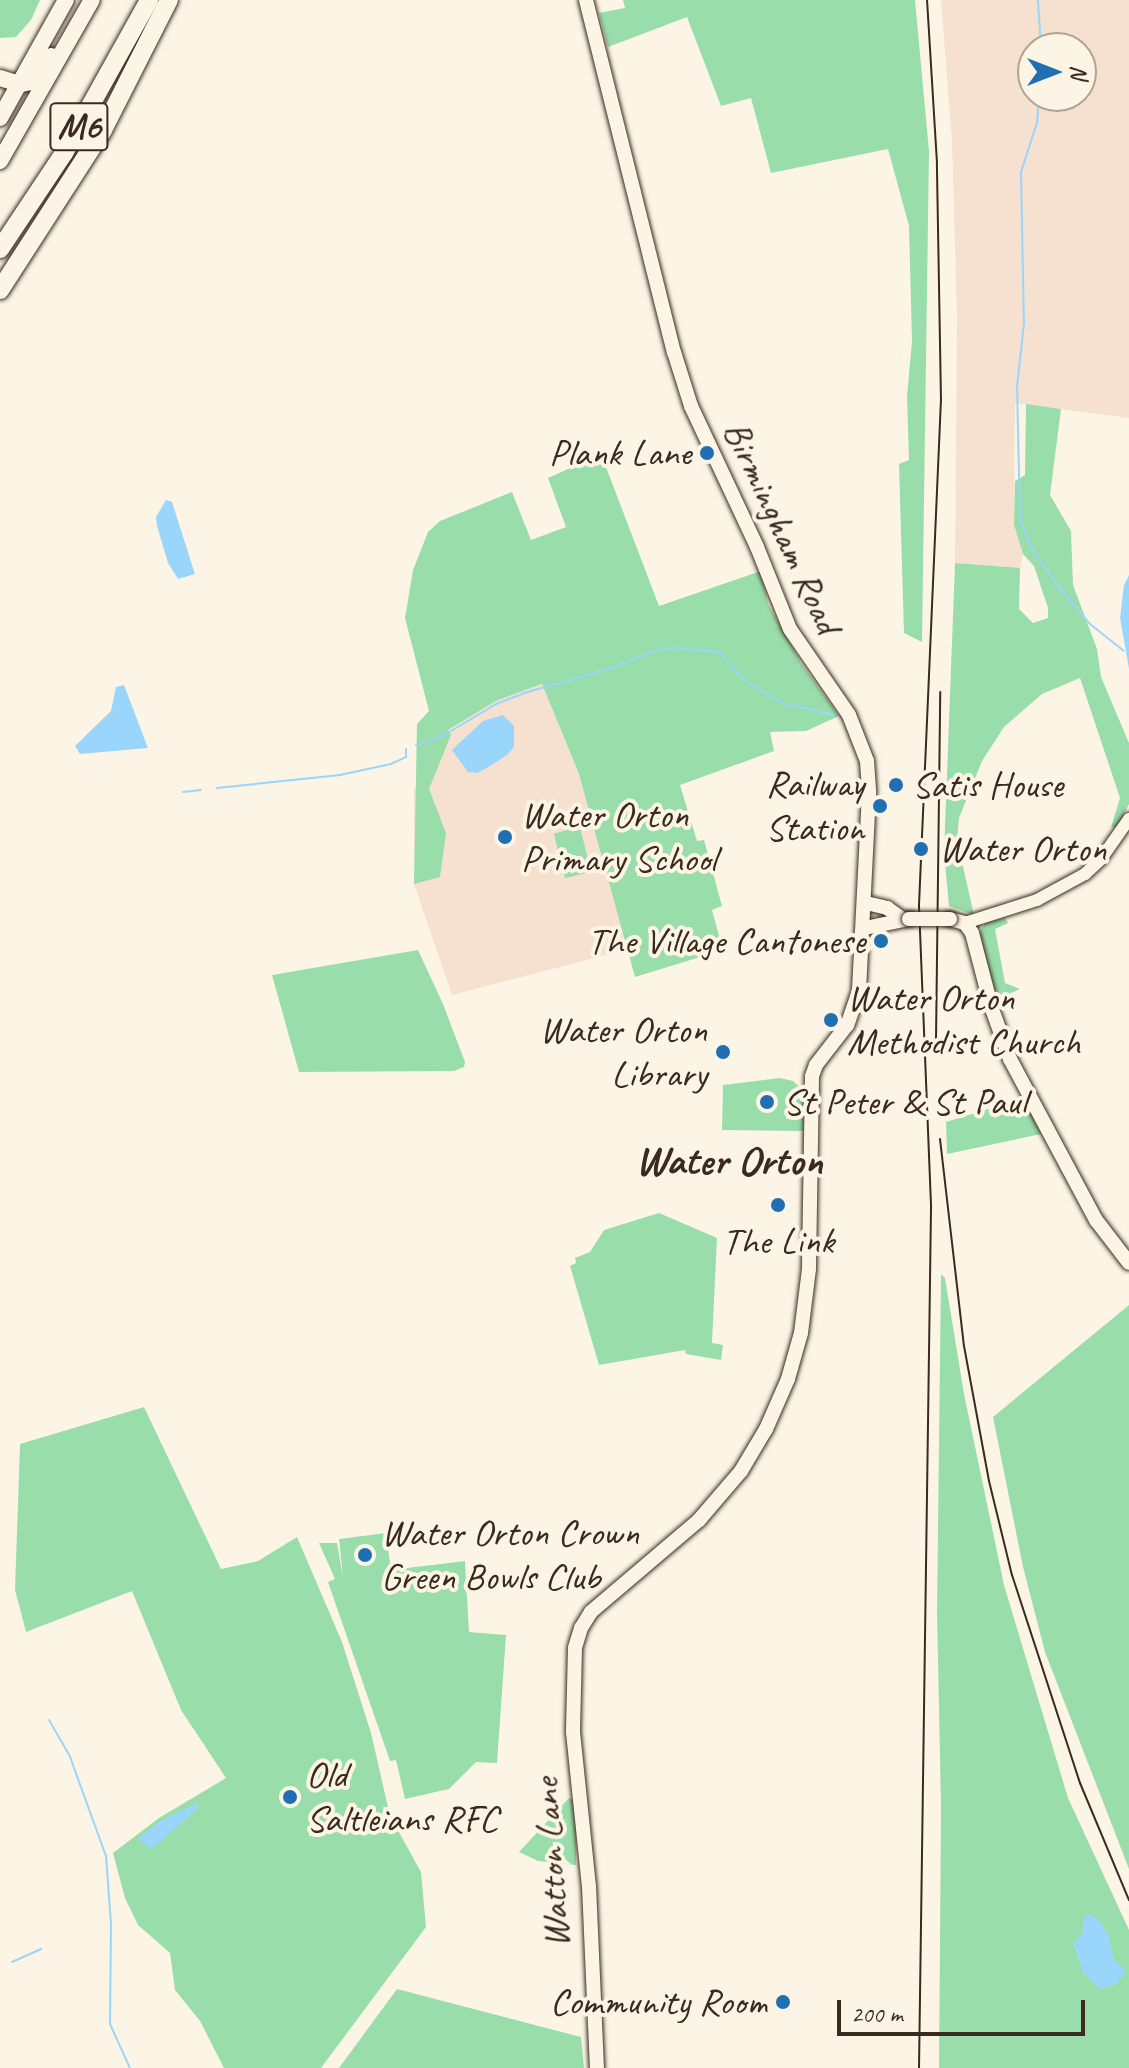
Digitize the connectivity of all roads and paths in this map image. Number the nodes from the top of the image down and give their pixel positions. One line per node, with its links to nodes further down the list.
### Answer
1 (66, 0): 8 (highway)
2 (85, 0): 8 (highway)
3 (92, 0): 10 (highway)
4 (149, 0): 12 (highway, M6)
5 (169, 0): 11 (highway, M6)
6 (586, 0): 16 (main road, Birmingham Road)
7 (0, 78): 8 (highway)
8 (20, 84): 9 (highway)
9 (0, 118)
10 (0, 161)
11 (41, 225): 13 (highway, M6); 14 (highway)
12 (0, 249)
13 (0, 280)
14 (0, 290)
15 (1129, 819): 18 (street)
16 (866, 903): 17 (main road); 19 (main road, Birmingham Road)
17 (906, 919): 18 (main road, bridge); 19 (main road)
18 (965, 923): 20 (main road)
19 (865, 928): 21 (main road, Birmingham Road)
20 (1129, 1263)
21 (591, 1612): 22 (main road, Watton Lane)
22 (597, 2068)

